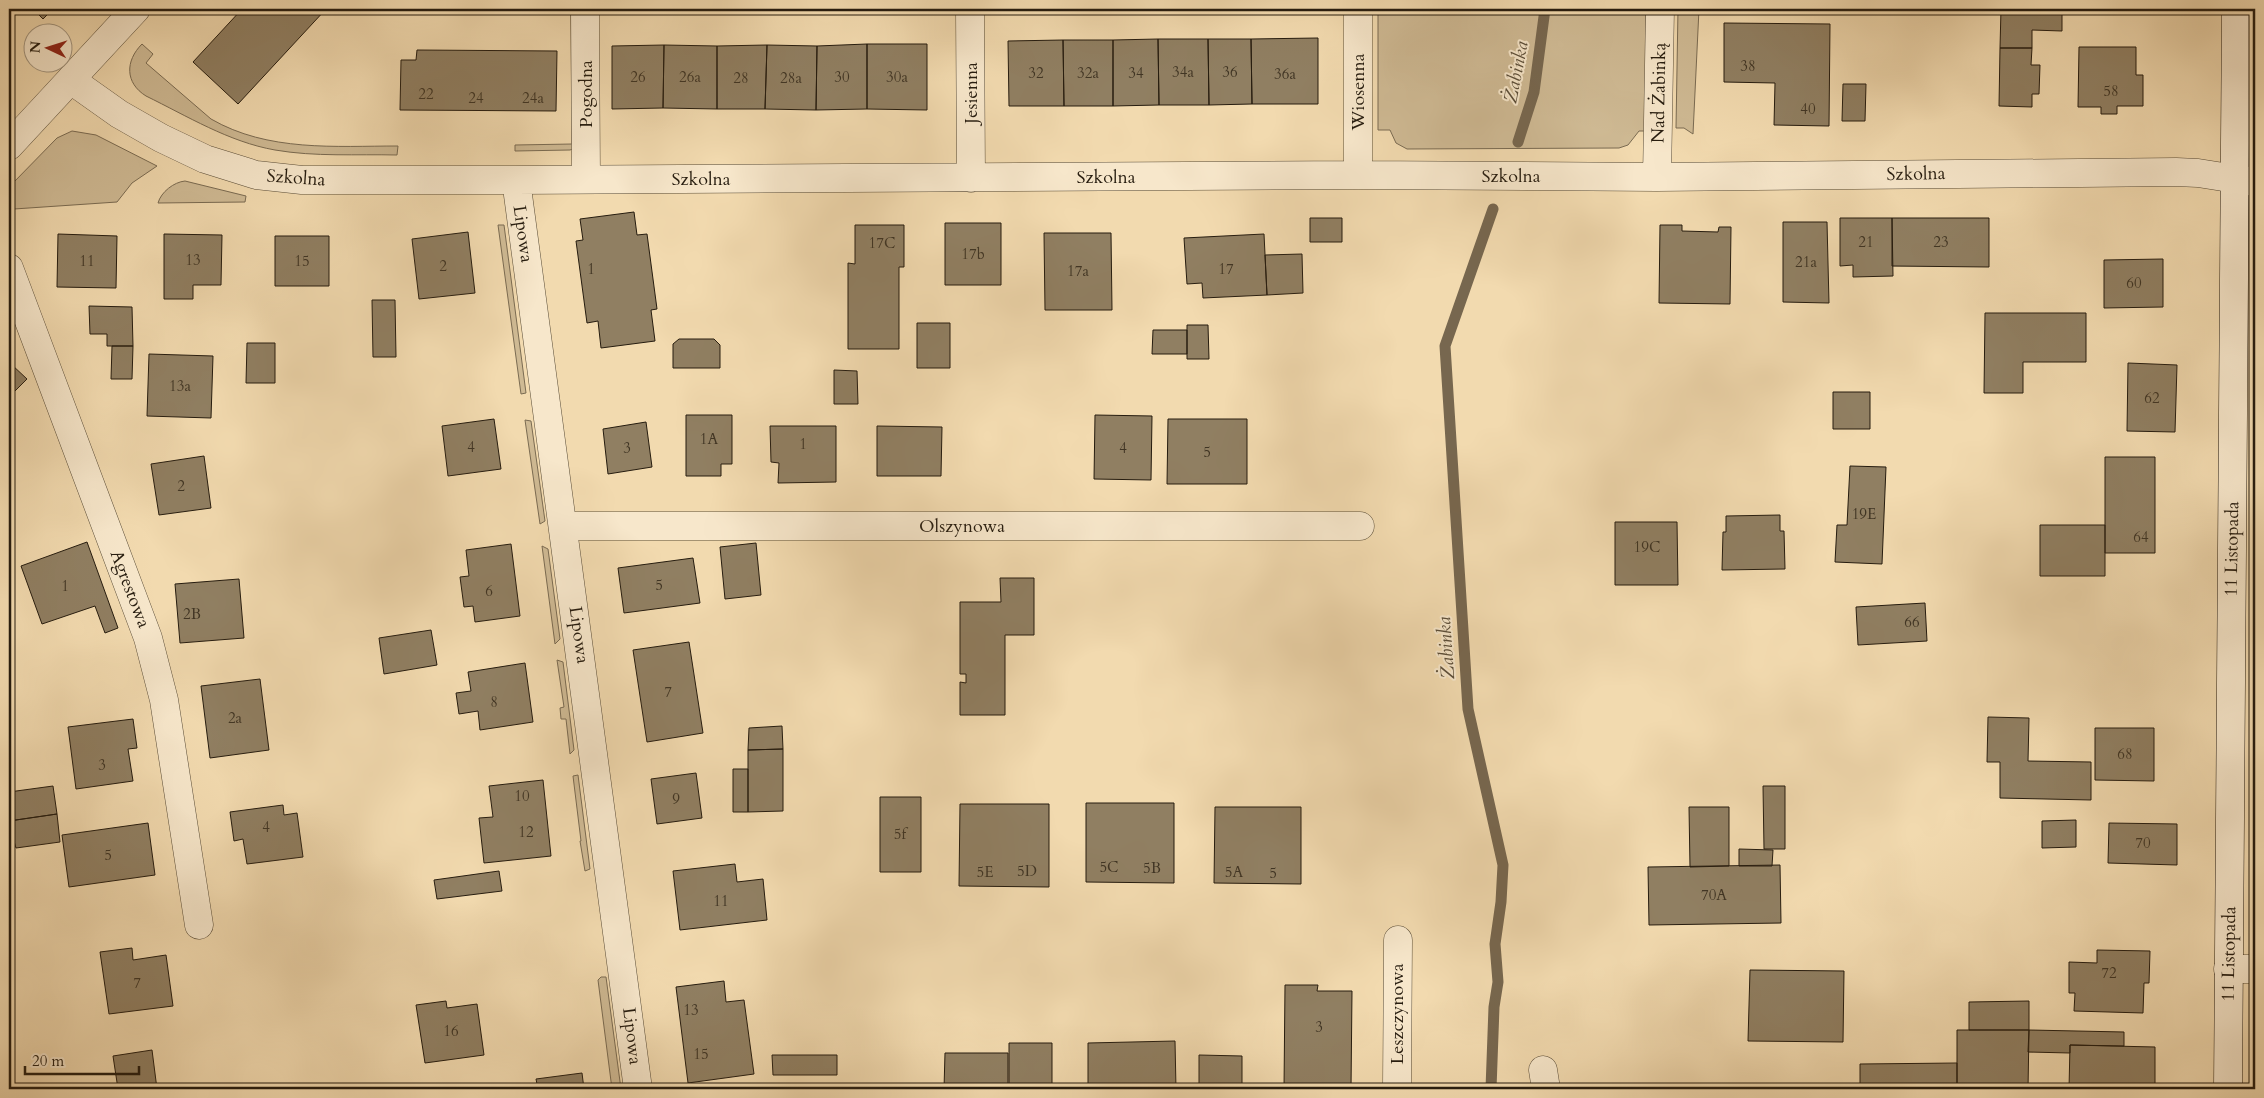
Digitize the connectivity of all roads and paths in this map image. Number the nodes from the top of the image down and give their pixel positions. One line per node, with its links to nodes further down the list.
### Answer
1 (136, 9): 7 (street)
2 (585, 9): 12 (street, Pogodna)
3 (970, 9): 11 (street, Jesienna)
4 (1358, 9): 9 (street, Wiosenna)
5 (1660, 9): 10 (street, Nad Żabinką)
6 (2236, 9): 14 (street, 11 Listopada)
7 (70, 80): 8 (street); 13 (street, Szkolna)
8 (9, 146)
9 (1358, 175): 10 (street, Szkolna); 11 (street, Szkolna)
10 (1657, 177): 14 (street, Szkolna)
11 (971, 178): 12 (street, Szkolna)
12 (586, 179): 13 (street, Szkolna)
13 (516, 180): 16 (street, Lipowa)
14 (2245, 180): 20 (street, 11 Listopada)
15 (9, 268): 18 (street, Agrestowa)
16 (564, 526): 17 (street, Olszynowa); 22 (street, Lipowa)
17 (1360, 526)
18 (199, 925)
19 (1398, 940): 23 (street, Leszczynowa)
20 (2228, 969): 21 (street); 24 (street, 11 Listopada)
21 (2255, 969)
22 (638, 1089)
23 (1397, 1089)
24 (2228, 1089)

